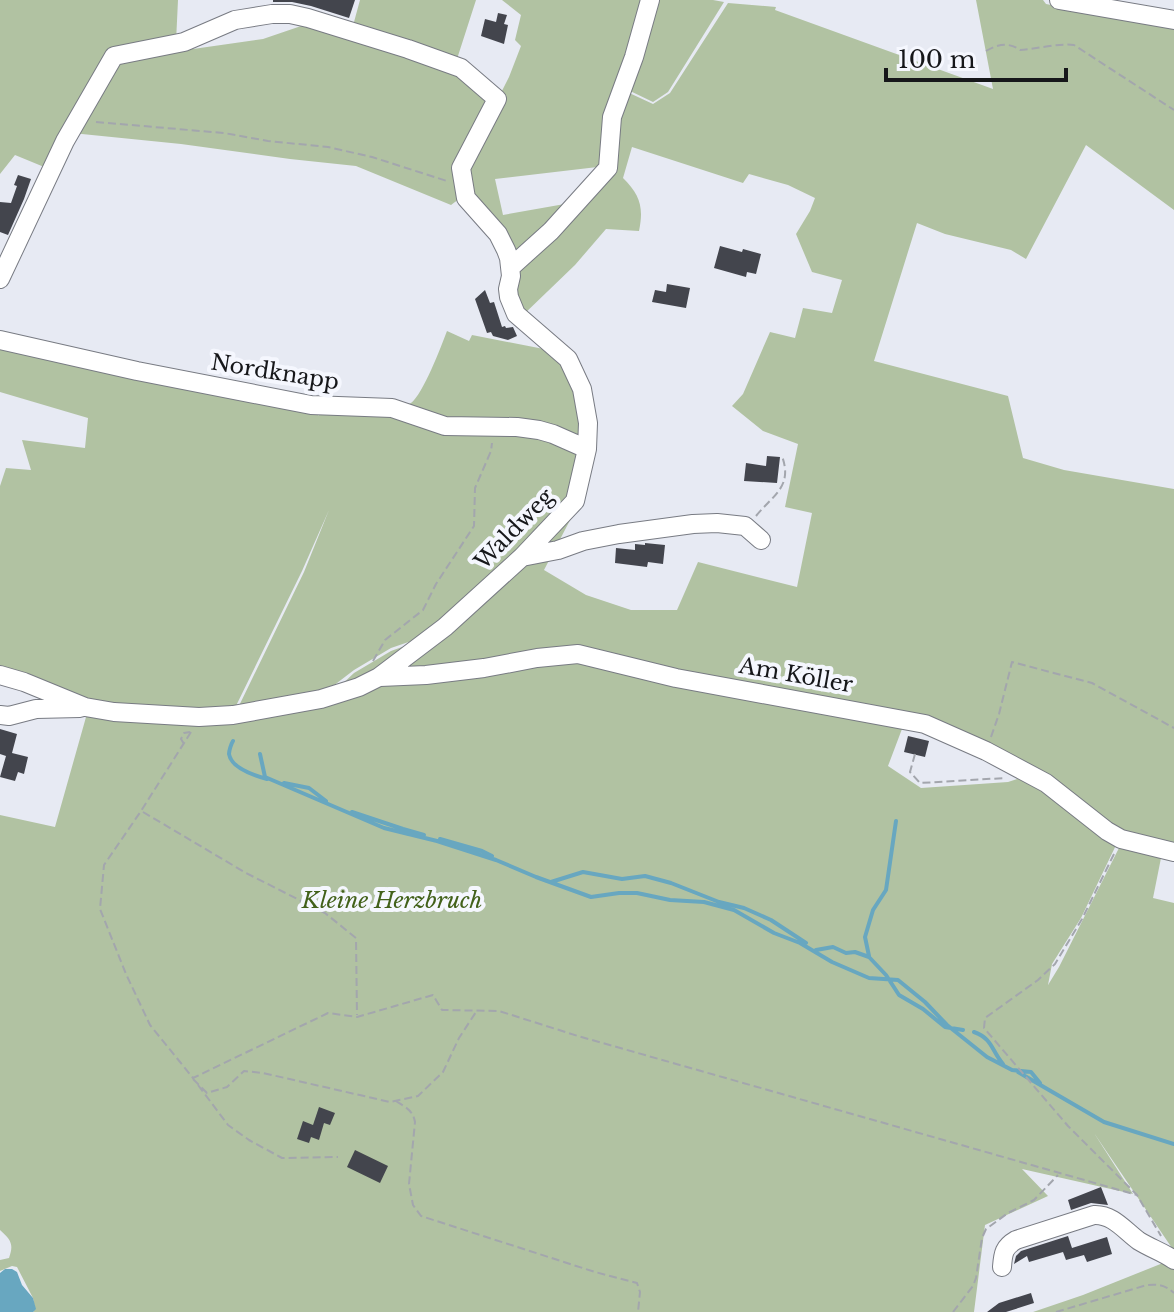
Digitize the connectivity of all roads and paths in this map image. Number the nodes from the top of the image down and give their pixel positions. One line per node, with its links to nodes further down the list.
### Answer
1 (650, 0): 8 (street)
2 (1059, 0): 3 (street)
3 (1174, 20)
4 (986, 51): 5 (path)
5 (1174, 110)
6 (75, 124): 7 (path); 7 (street); 9 (street)
7 (464, 184): 8 (street)
8 (511, 267): 12 (street, Waldweg)
9 (0, 279)
10 (0, 340): 11 (street, Nordknapp)
11 (494, 428): 12 (street, Nordknapp); 17 (path)
12 (587, 449): 16 (street, Waldweg)
13 (782, 456): 14 (path)
14 (745, 526): 15 (street); 16 (street)
15 (761, 540)
16 (522, 557): 17 (street, Waldweg)
17 (375, 670): 19 (street, Waldweg); 25 (street, Am Köller)
18 (0, 675): 19 (street, Waldweg)
19 (85, 707): 20 (street)
20 (0, 715)
21 (1174, 728): 25 (path)
22 (191, 732): 24 (path)
23 (187, 739): 24 (path)
24 (184, 744): 28 (path)
25 (986, 751): 27 (street, Am Köller)
26 (915, 754): 27 (path)
27 (1025, 772): 29 (street, Am Köller)
28 (141, 811): 32 (path); 33 (path)
29 (1121, 839): 30 (street, Am Köller); 36 (path)
30 (1174, 852)
31 (477, 1011): 32 (path); 34 (path); 36 (path)
32 (357, 1017): 33 (path)
33 (193, 1078): 34 (path); 35 (path)
34 (396, 1101): 40 (path)
35 (338, 1157)
36 (1137, 1195): 37 (path)
37 (1170, 1252): 38 (street)
38 (1002, 1267)
39 (1174, 1293): 41 (path)
40 (638, 1312)
41 (1056, 1312)

